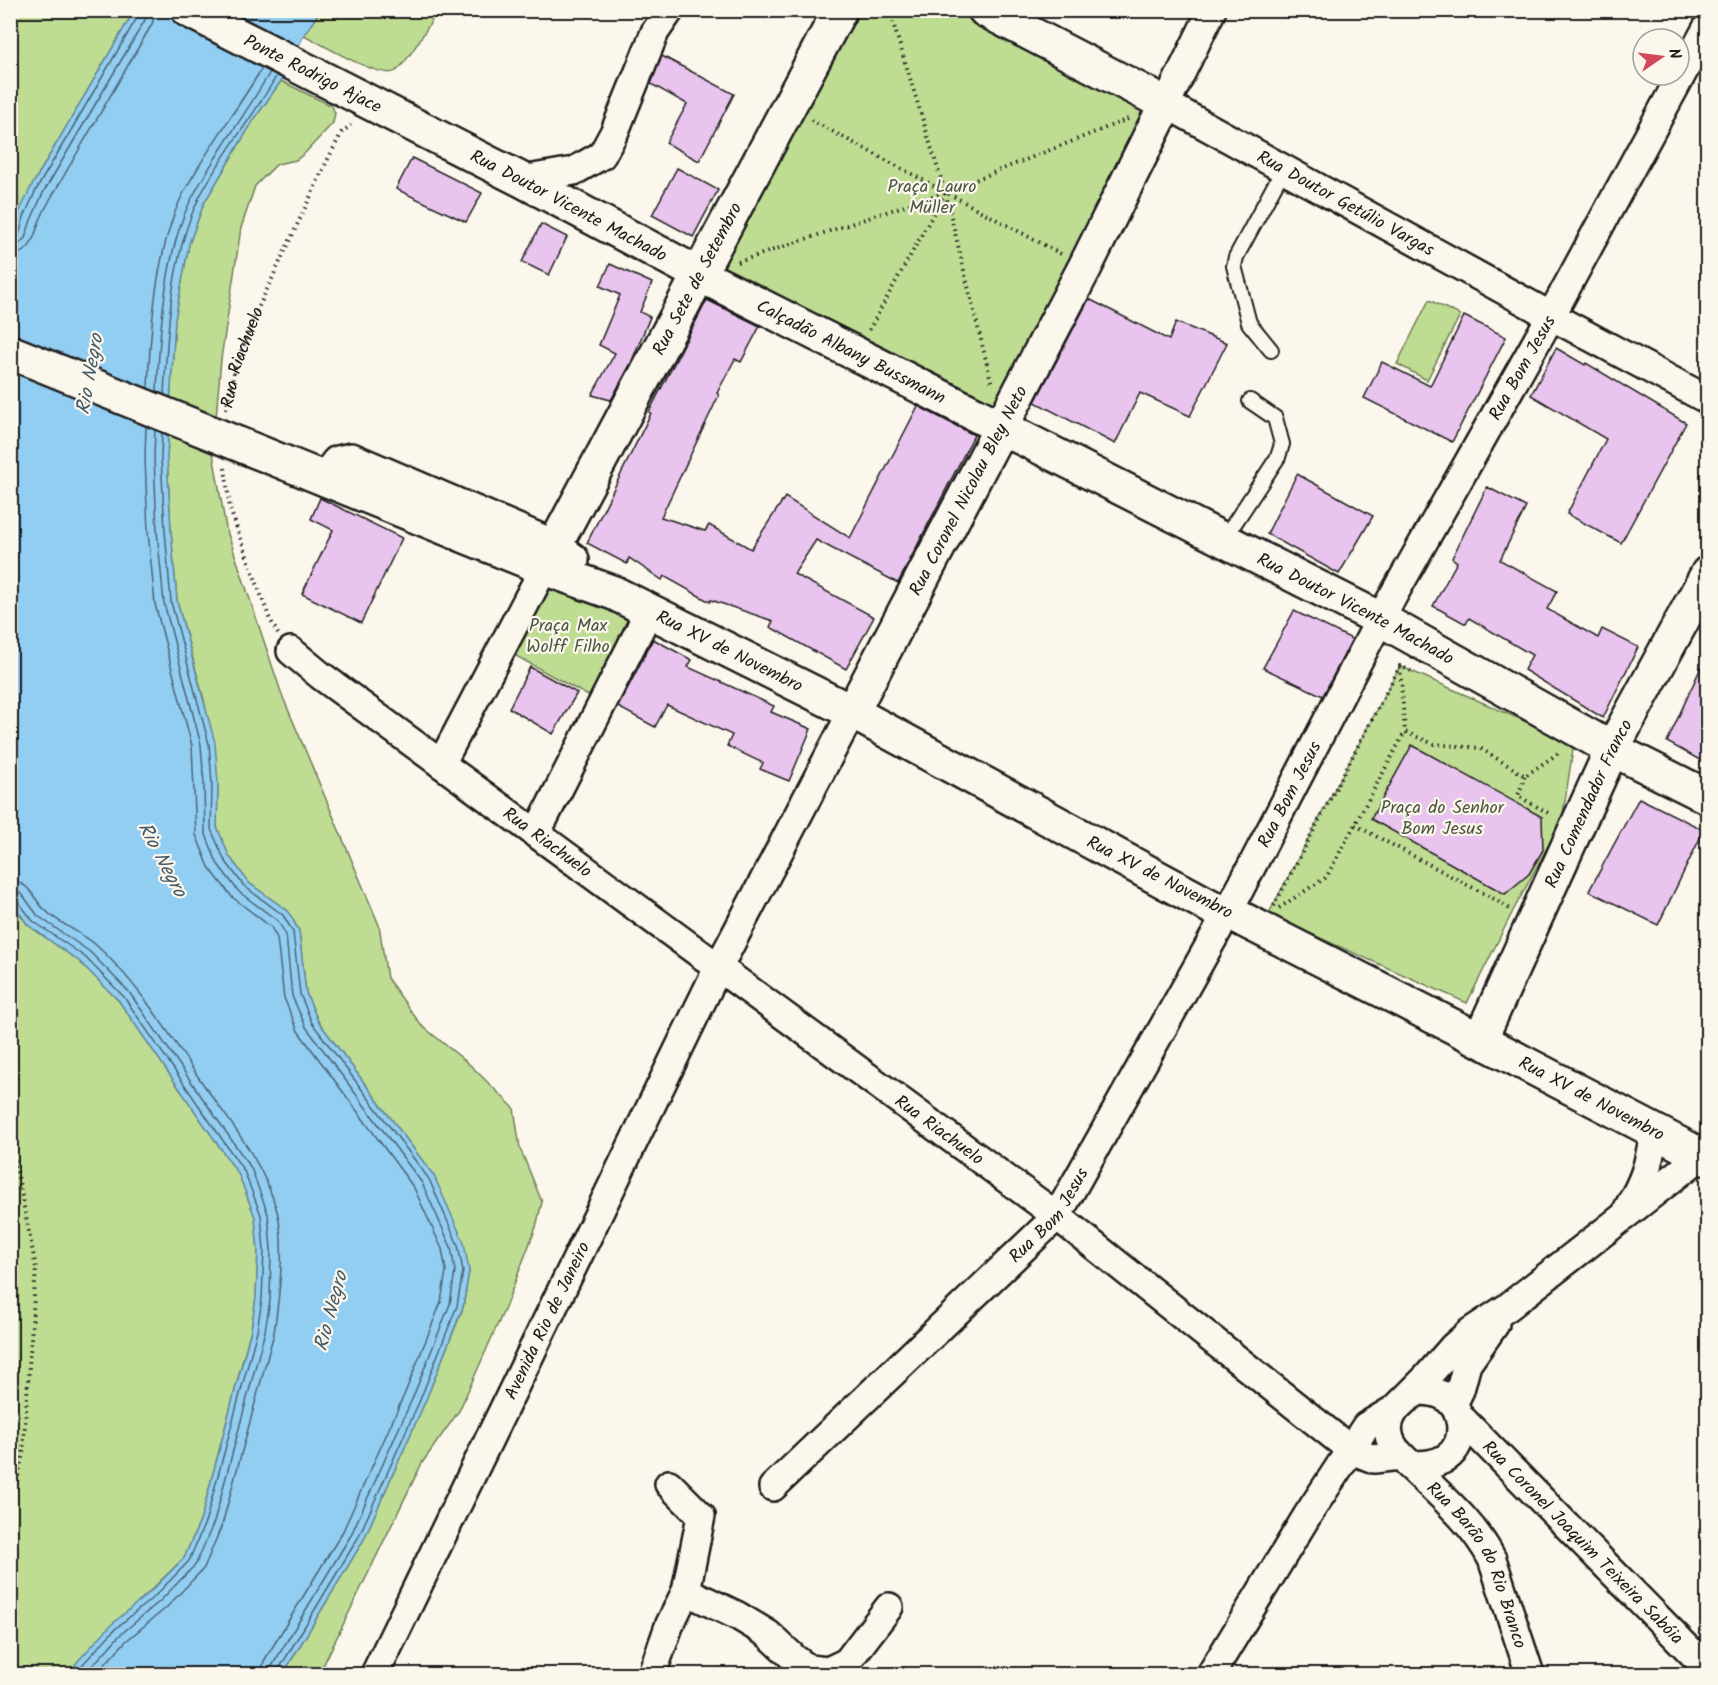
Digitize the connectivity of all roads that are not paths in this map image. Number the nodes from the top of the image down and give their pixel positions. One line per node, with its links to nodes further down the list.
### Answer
1 (188, 10): 8 (main road, Ponte Rodrigo Ajace)
2 (670, 10): 10 (street)
3 (840, 10): 11 (main road, Rua Sete de Setembro)
4 (985, 10): 7 (main road, Rua Doutor Getúlio Vargas)
5 (1212, 10): 7 (street, Rua Coronel Nicolau Bley Neto)
6 (1707, 26): 12 (street, Rua Bom Jesus)
7 (1166, 104): 9 (street, Rua Doutor Getúlio Vargas); 17 (main road, Rua Coronel Nicolau Bley Neto)
8 (436, 136): 10 (main road, Rua Doutor Vicente Machado)
9 (1284, 168): 12 (street, Rua Doutor Getúlio Vargas); 13 (lane)
10 (522, 180): 11 (main road, Rua Doutor Vicente Machado)
11 (700, 275): 17 (main road, Calçadão Albany Bussmann); 19 (main road, Rua Sete de Setembro)
12 (1551, 316): 15 (street, Rua Doutor Getúlio Vargas); 22 (street, Rua Bom Jesus)
13 (1271, 350)
14 (10, 351): 19 (main road, Rua XV de Novembro, bridge)
15 (1707, 400)
16 (1250, 401): 18 (lane)
17 (1002, 426): 18 (main road, Rua Doutor Vicente Machado); 24 (main road, Rua Coronel Nicolau Bley Neto)
18 (1224, 540): 22 (main road, Rua Doutor Vicente Machado)
19 (549, 557): 21 (main road, Rua XV de Novembro); 26 (street, Rua Sete de Setembro)
20 (1707, 573): 25 (main road, Rua Comendador Franco)
21 (648, 610): 24 (main road, Rua XV de Novembro); 28 (street)
22 (1380, 619): 25 (main road, Rua Doutor Vicente Machado); 29 (street, Rua Bom Jesus)
23 (291, 651): 26 (street, Rua Riachuelo)
24 (852, 712): 29 (main road, Rua XV de Novembro); 30 (street, Rua Coronel Nicolau Bley Neto)
25 (1612, 749): 27 (main road, Rua Doutor Vicente Machado); 31 (main road, Rua Comendador Franco)
26 (441, 764): 28 (street, Rua Riachuelo)
27 (1707, 797)
28 (536, 834): 30 (street, Rua Riachuelo)
29 (1228, 912): 31 (main road, Rua XV de Novembro); 34 (street, Rua Bom Jesus)
30 (718, 968): 34 (street, Rua Riachuelo); 46 (street, Avenida Rio de Janeiro)
31 (1480, 1040): 32 (main road, Rua XV de Novembro)
32 (1654, 1131): 33 (main road, Rua XV de Novembro); 35 (street)
33 (1704, 1158): 35 (street)
34 (1057, 1216): 39 (street, Rua Riachuelo); 42 (street, Rua Bom Jesus)
35 (1621, 1219): 36 (street)
36 (1508, 1307): 37 (street); 38 (street)
37 (1396, 1407): 38 (street); 39 (street); 40 (street)
38 (1456, 1410): 40 (street); 45 (street, Rua Coronel Joaquim Teixeira Sabóia)
39 (1362, 1455): 40 (street); 48 (street)
40 (1405, 1460): 49 (street, Rua Barão do Rio Branco)
41 (669, 1484): 43 (street)
42 (773, 1487)
43 (686, 1591): 44 (street); 47 (street)
44 (889, 1607)
45 (1707, 1669)
46 (375, 1674)
47 (652, 1674)
48 (1211, 1674)
49 (1530, 1674)

